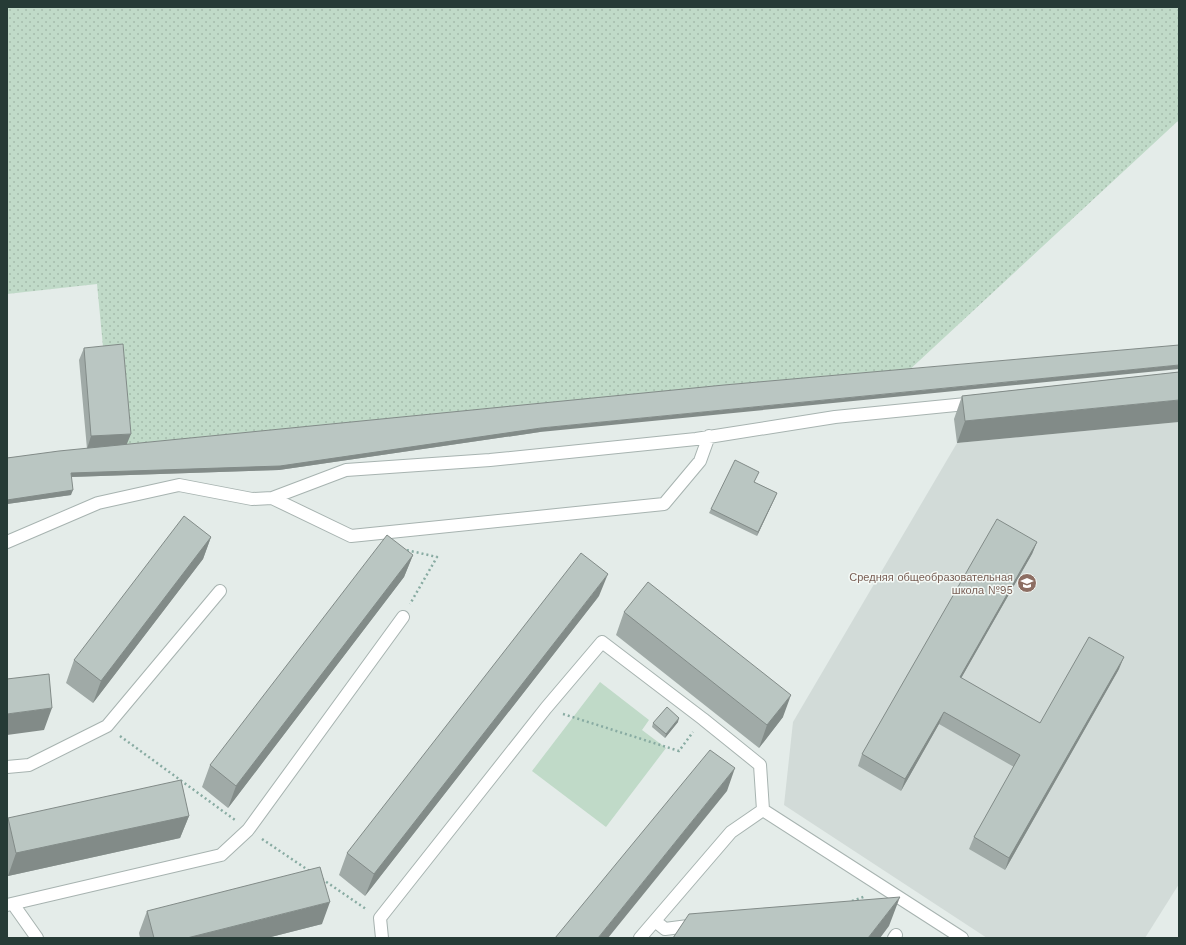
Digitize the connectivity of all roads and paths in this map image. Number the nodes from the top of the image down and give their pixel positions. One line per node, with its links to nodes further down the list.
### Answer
1 (991, 402): 2 (lane)
2 (709, 436): 3 (lane); 3 (lane)
3 (272, 498): 4 (lane)
4 (7, 542)
5 (401, 548): 7 (path)
6 (220, 591): 10 (lane)
7 (403, 617): 13 (lane)
8 (546, 708): 9 (path); 9 (lane); 21 (lane)
9 (703, 719): 12 (lane)
10 (107, 726): 11 (lane); 13 (path)
11 (7, 767)
12 (763, 810): 16 (lane); 22 (lane)
13 (248, 830): 14 (path); 19 (lane)
14 (314, 874)
15 (320, 878): 21 (path)
16 (886, 890): 17 (path); 18 (lane)
17 (850, 902)
18 (907, 902): 20 (lane); 27 (lane)
19 (10, 904): 24 (lane)
20 (892, 904)
21 (380, 918): 25 (lane)
22 (655, 920): 23 (lane); 26 (lane)
23 (704, 924)
24 (37, 938)
25 (382, 938)
26 (640, 938)
27 (962, 938)

